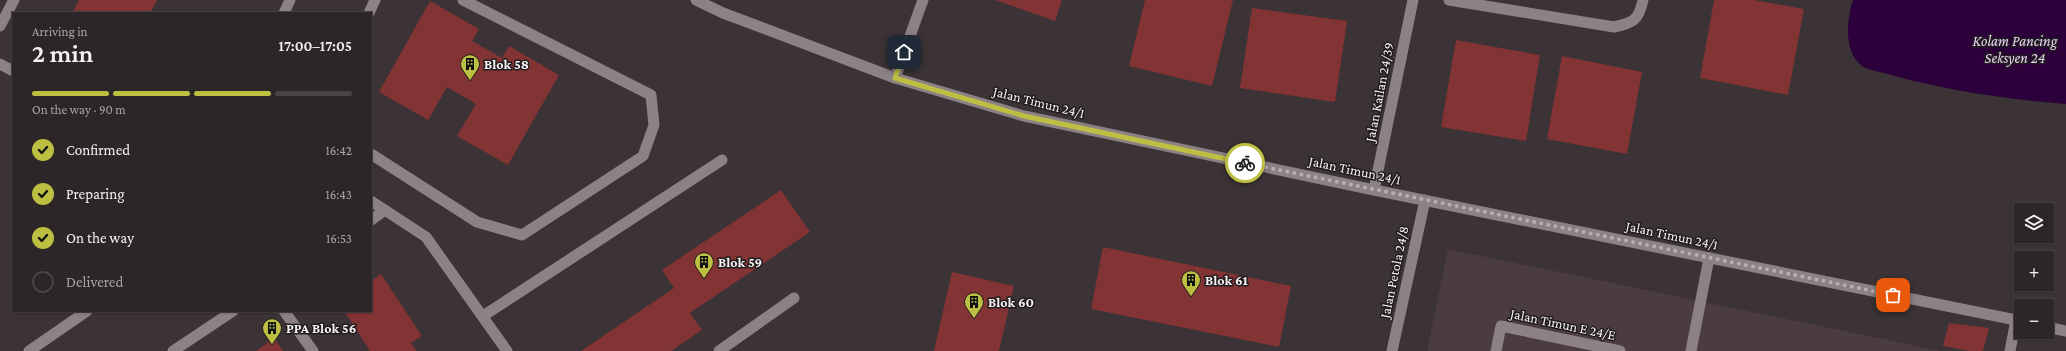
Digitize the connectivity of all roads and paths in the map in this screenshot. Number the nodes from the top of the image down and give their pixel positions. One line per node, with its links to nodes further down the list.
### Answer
1 (14, 0): 12 (street)
2 (290, 0): 10 (street)
3 (375, 0): 11 (street)
4 (463, 0): 16 (street)
5 (696, 0): 15 (street, Jalan Timun 24/1)
6 (923, 0): 15 (street)
7 (1413, 0): 18 (street, Jalan Kailan 24/39)
8 (1449, 0): 9 (street)
9 (1643, 0)
10 (284, 12)
11 (369, 12)
12 (0, 26)
13 (0, 64): 14 (street)
14 (12, 70)
15 (895, 78): 18 (street, Jalan Timun 24/1)
16 (372, 155)
17 (722, 160): 28 (street)
18 (1374, 190): 19 (street, Jalan Timun 24/1)
19 (1425, 200): 23 (street, Jalan Timun 24/1); 38 (street, Jalan Petola 24/8)
20 (372, 201): 21 (street)
21 (385, 210): 22 (street); 28 (street)
22 (372, 219)
23 (1709, 258): 29 (street, Jalan Timun 24/1); 41 (street)
24 (794, 298): 37 (street)
25 (86, 312): 33 (street)
26 (232, 312): 34 (street)
27 (285, 312): 35 (street)
28 (483, 316): 36 (street)
29 (2014, 320)
30 (2054, 328): 31 (street)
31 (2066, 331)
32 (2014, 336): 42 (street)
33 (29, 351)
34 (173, 351)
35 (312, 351)
36 (507, 351)
37 (718, 351)
38 (1392, 351)
39 (1496, 351): 40 (street, Jalan Timun E 24/E)
40 (1620, 351)
41 (1692, 351)
42 (2010, 351)

